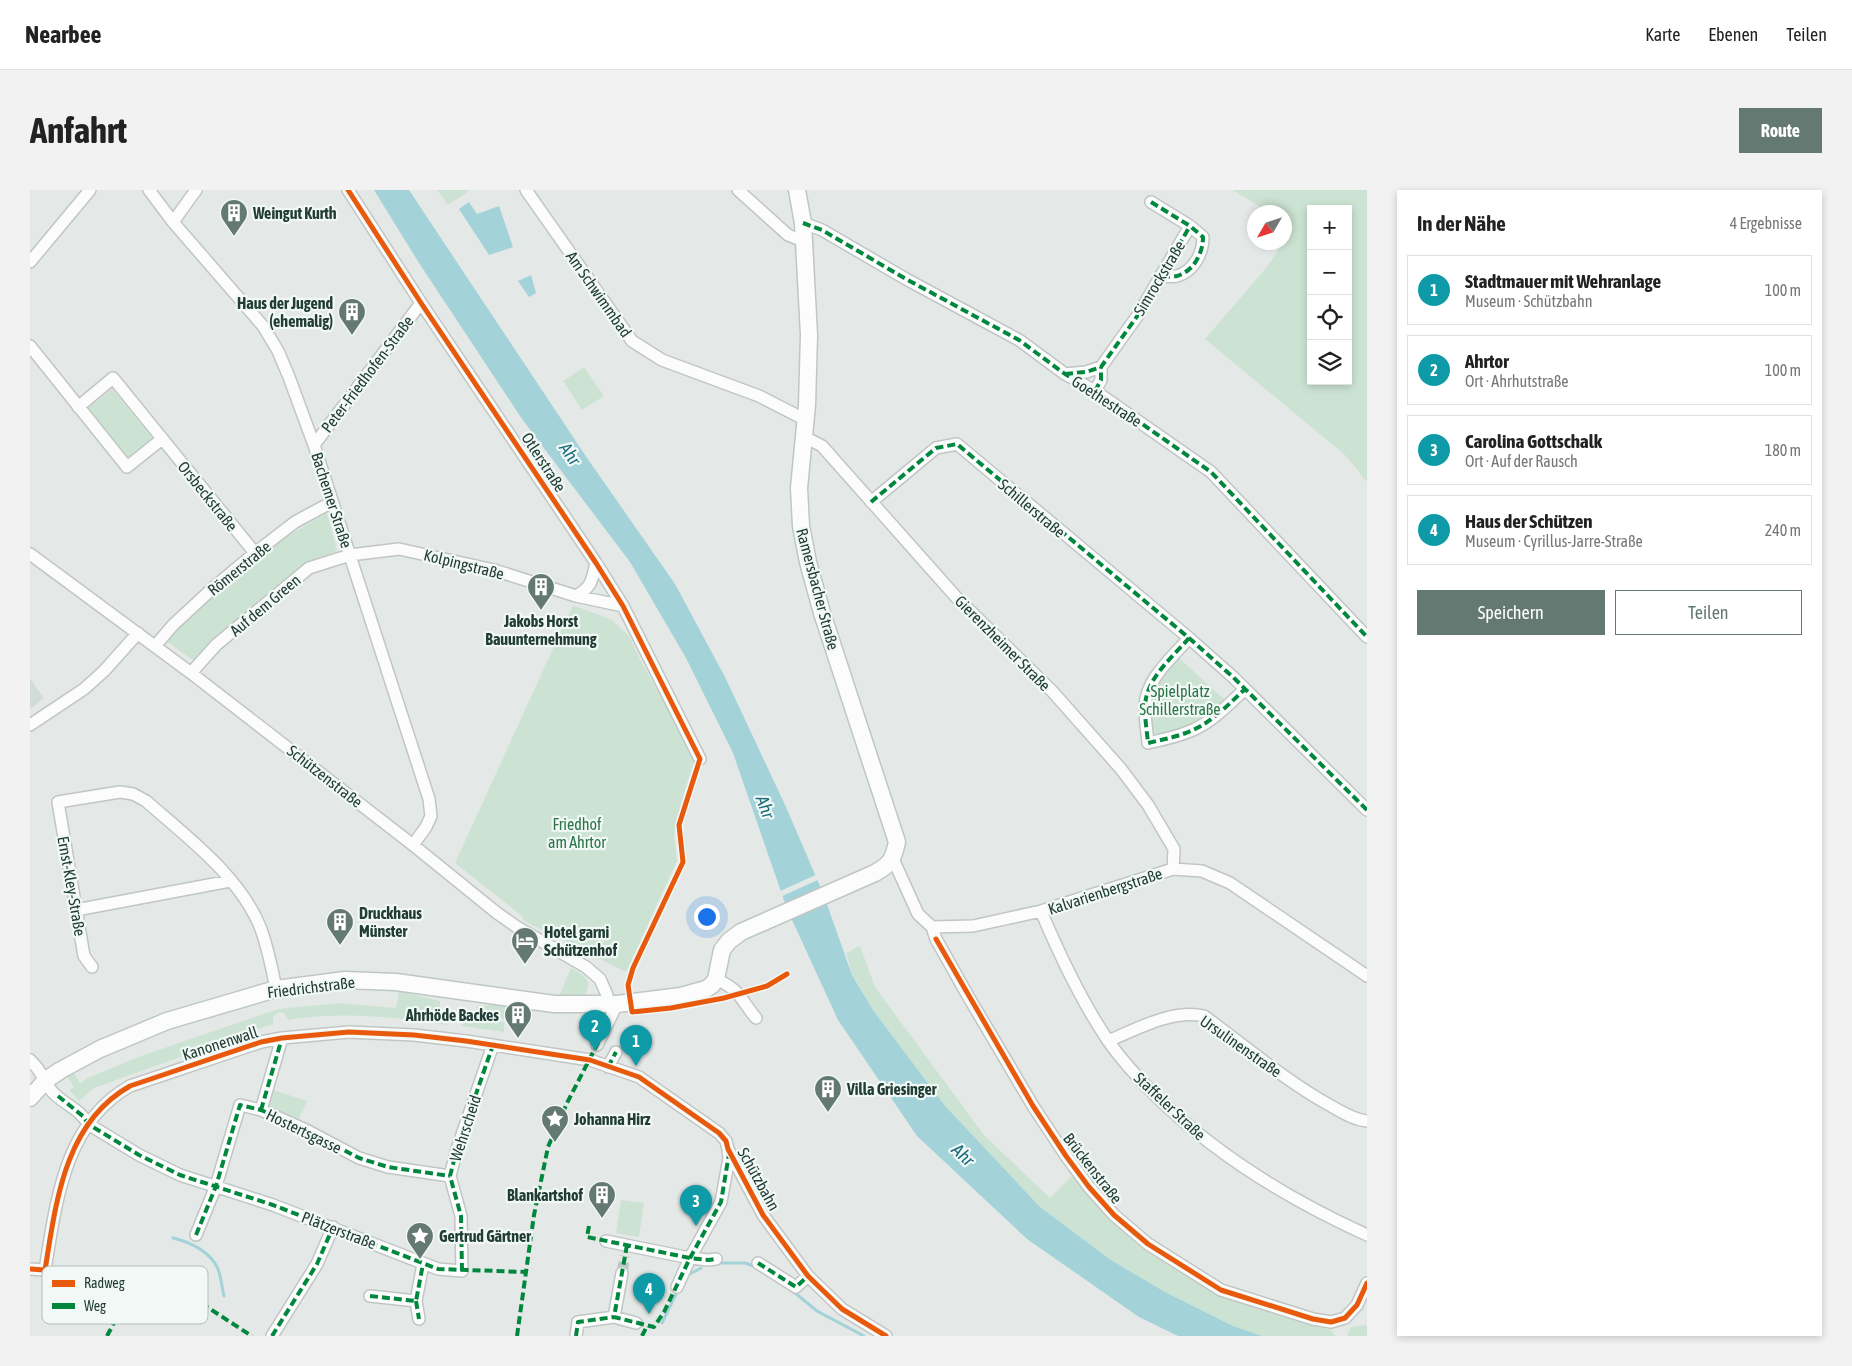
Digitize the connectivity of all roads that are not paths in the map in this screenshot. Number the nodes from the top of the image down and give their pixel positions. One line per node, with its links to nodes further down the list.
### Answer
1 (90, 190): 13 (street)
2 (149, 190): 9 (street, Bachemer Straße)
3 (196, 190): 9 (street)
4 (348, 190): 15 (street, Otlerstraße)
5 (526, 190): 21 (street, Am Schwimmbad)
6 (738, 190): 12 (street)
7 (797, 190): 10 (main road, Ramersbacher Straße)
8 (1151, 202): 11 (street, Simrockstraße)
9 (173, 222): 24 (street, Bachemer Straße)
10 (803, 223): 12 (main road, Ramersbacher Straße); 18 (street, Goethestraße)
11 (1190, 226): 14 (street, Simrockstraße); 14 (street)
12 (804, 241): 21 (main road, Ramersbacher Straße)
13 (30, 262)
14 (1160, 276): 17 (street, Simrockstraße)
15 (421, 303): 24 (street, Peter-Friedhofen-Straße); 30 (street, Otlerstraße)
16 (30, 346): 20 (street)
17 (1101, 368): 18 (street); 19 (street, Simrockstraße)
18 (1065, 374): 19 (street, Goethestraße)
19 (1095, 391): 34 (street, Goethestraße)
20 (78, 406): 23 (street); 23 (street, Orsbeckstraße)
21 (804, 419): 22 (main road, Ramersbacher Straße)
22 (803, 436): 26 (street, Gierenzheimer Straße); 43 (main road, Ramersbacher Straße)
23 (162, 439): 27 (street, Orsbeckstraße)
24 (314, 445): 25 (street, Bachemer Straße)
25 (332, 502): 27 (street, Römerstraße); 29 (street, Bachemer Straße)
26 (871, 502): 35 (street, Schillerstraße); 44 (street, Gierenzheimer Straße)
27 (255, 553): 36 (street, Römerstraße)
28 (30, 554): 33 (street, Schützenstraße)
29 (350, 555): 31 (street, Kolpingstraße); 37 (street, Auf dem Green); 42 (street, Bachemer Straße)
30 (596, 563): 31 (street); 32 (street, Otlerstraße)
31 (576, 596): 32 (street, Kolpingstraße)
32 (623, 606): 40 (street, Otlerstraße)
33 (138, 633): 36 (street, Schützenstraße); 39 (street)
34 (1367, 637)
35 (1189, 638): 38 (street, Schillerstraße); 38 (street)
36 (155, 646): 37 (street, Schützenstraße)
37 (191, 673): 42 (street, Schützenstraße)
38 (1245, 689): 41 (street, Schillerstraße)
39 (30, 725)
40 (700, 760)
41 (1367, 810)
42 (413, 845): 53 (street, Schützenstraße)
43 (893, 859): 48 (street, Ramersbacher Straße); 51 (main road)
44 (1173, 869): 47 (street, Kalvarienbergstraße); 50 (street, Kalvarienbergstraße)
45 (230, 880): 46 (street); 46 (street, Ernst-Kley-Straße); 52 (street)
46 (76, 910): 49 (street, Ernst-Kley-Straße)
47 (1041, 911): 48 (street, Kalvarienbergstraße); 56 (street, Staffeler Straße)
48 (932, 927): 83 (street, Brückenstraße)
49 (92, 967)
50 (1367, 976)
51 (716, 979): 53 (main road); 54 (street)
52 (276, 989): 53 (main road, Friedrichstraße); 63 (main road, Friedrichstraße)
53 (612, 1004): 58 (street)
54 (756, 1018)
55 (282, 1038): 57 (street, Kanonenwall); 65 (street); 67 (street, Kanonenwall)
56 (1108, 1041): 66 (street, Ursulinenstraße); 73 (street, Staffeler Straße)
57 (493, 1045): 60 (street, Kanonenwall); 69 (street, Wehrscheid)
58 (597, 1045)
59 (616, 1052): 62 (street)
60 (591, 1058): 62 (street, Schützbahn)
61 (30, 1060): 63 (street, Plätzerstraße)
62 (608, 1066): 68 (street, Schützbahn)
63 (46, 1080): 64 (main road, Friedrichstraße); 67 (street, Plätzerstraße)
64 (30, 1098)
65 (261, 1110): 69 (street, Hostertsgasse); 70 (street, Hostertsgasse)
66 (1367, 1121)
67 (88, 1124): 70 (street, Plätzerstraße); 79 (street, Kanonenwall)
68 (728, 1149): 75 (street); 82 (street, Schützbahn)
69 (450, 1176): 80 (street, Wehrscheid)
70 (216, 1186): 71 (street, Plätzerstraße); 72 (street)
71 (333, 1227): 78 (street, Plätzerstraße); 90 (street)
72 (196, 1235)
73 (1367, 1235)
74 (606, 1240): 75 (street)
75 (690, 1258): 76 (street); 84 (street)
76 (716, 1259)
77 (758, 1263): 82 (street)
78 (423, 1264): 80 (street, Plätzerstraße); 86 (street)
79 (46, 1266)
80 (462, 1271)
81 (622, 1273): 87 (street)
82 (808, 1276): 92 (street, Schützbahn)
83 (1367, 1282)
84 (677, 1287)
85 (370, 1296): 86 (street)
86 (416, 1300): 88 (street)
87 (614, 1317): 89 (street); 91 (street)
88 (418, 1318)
89 (636, 1323)
90 (272, 1336)
91 (576, 1336)
92 (886, 1336)

